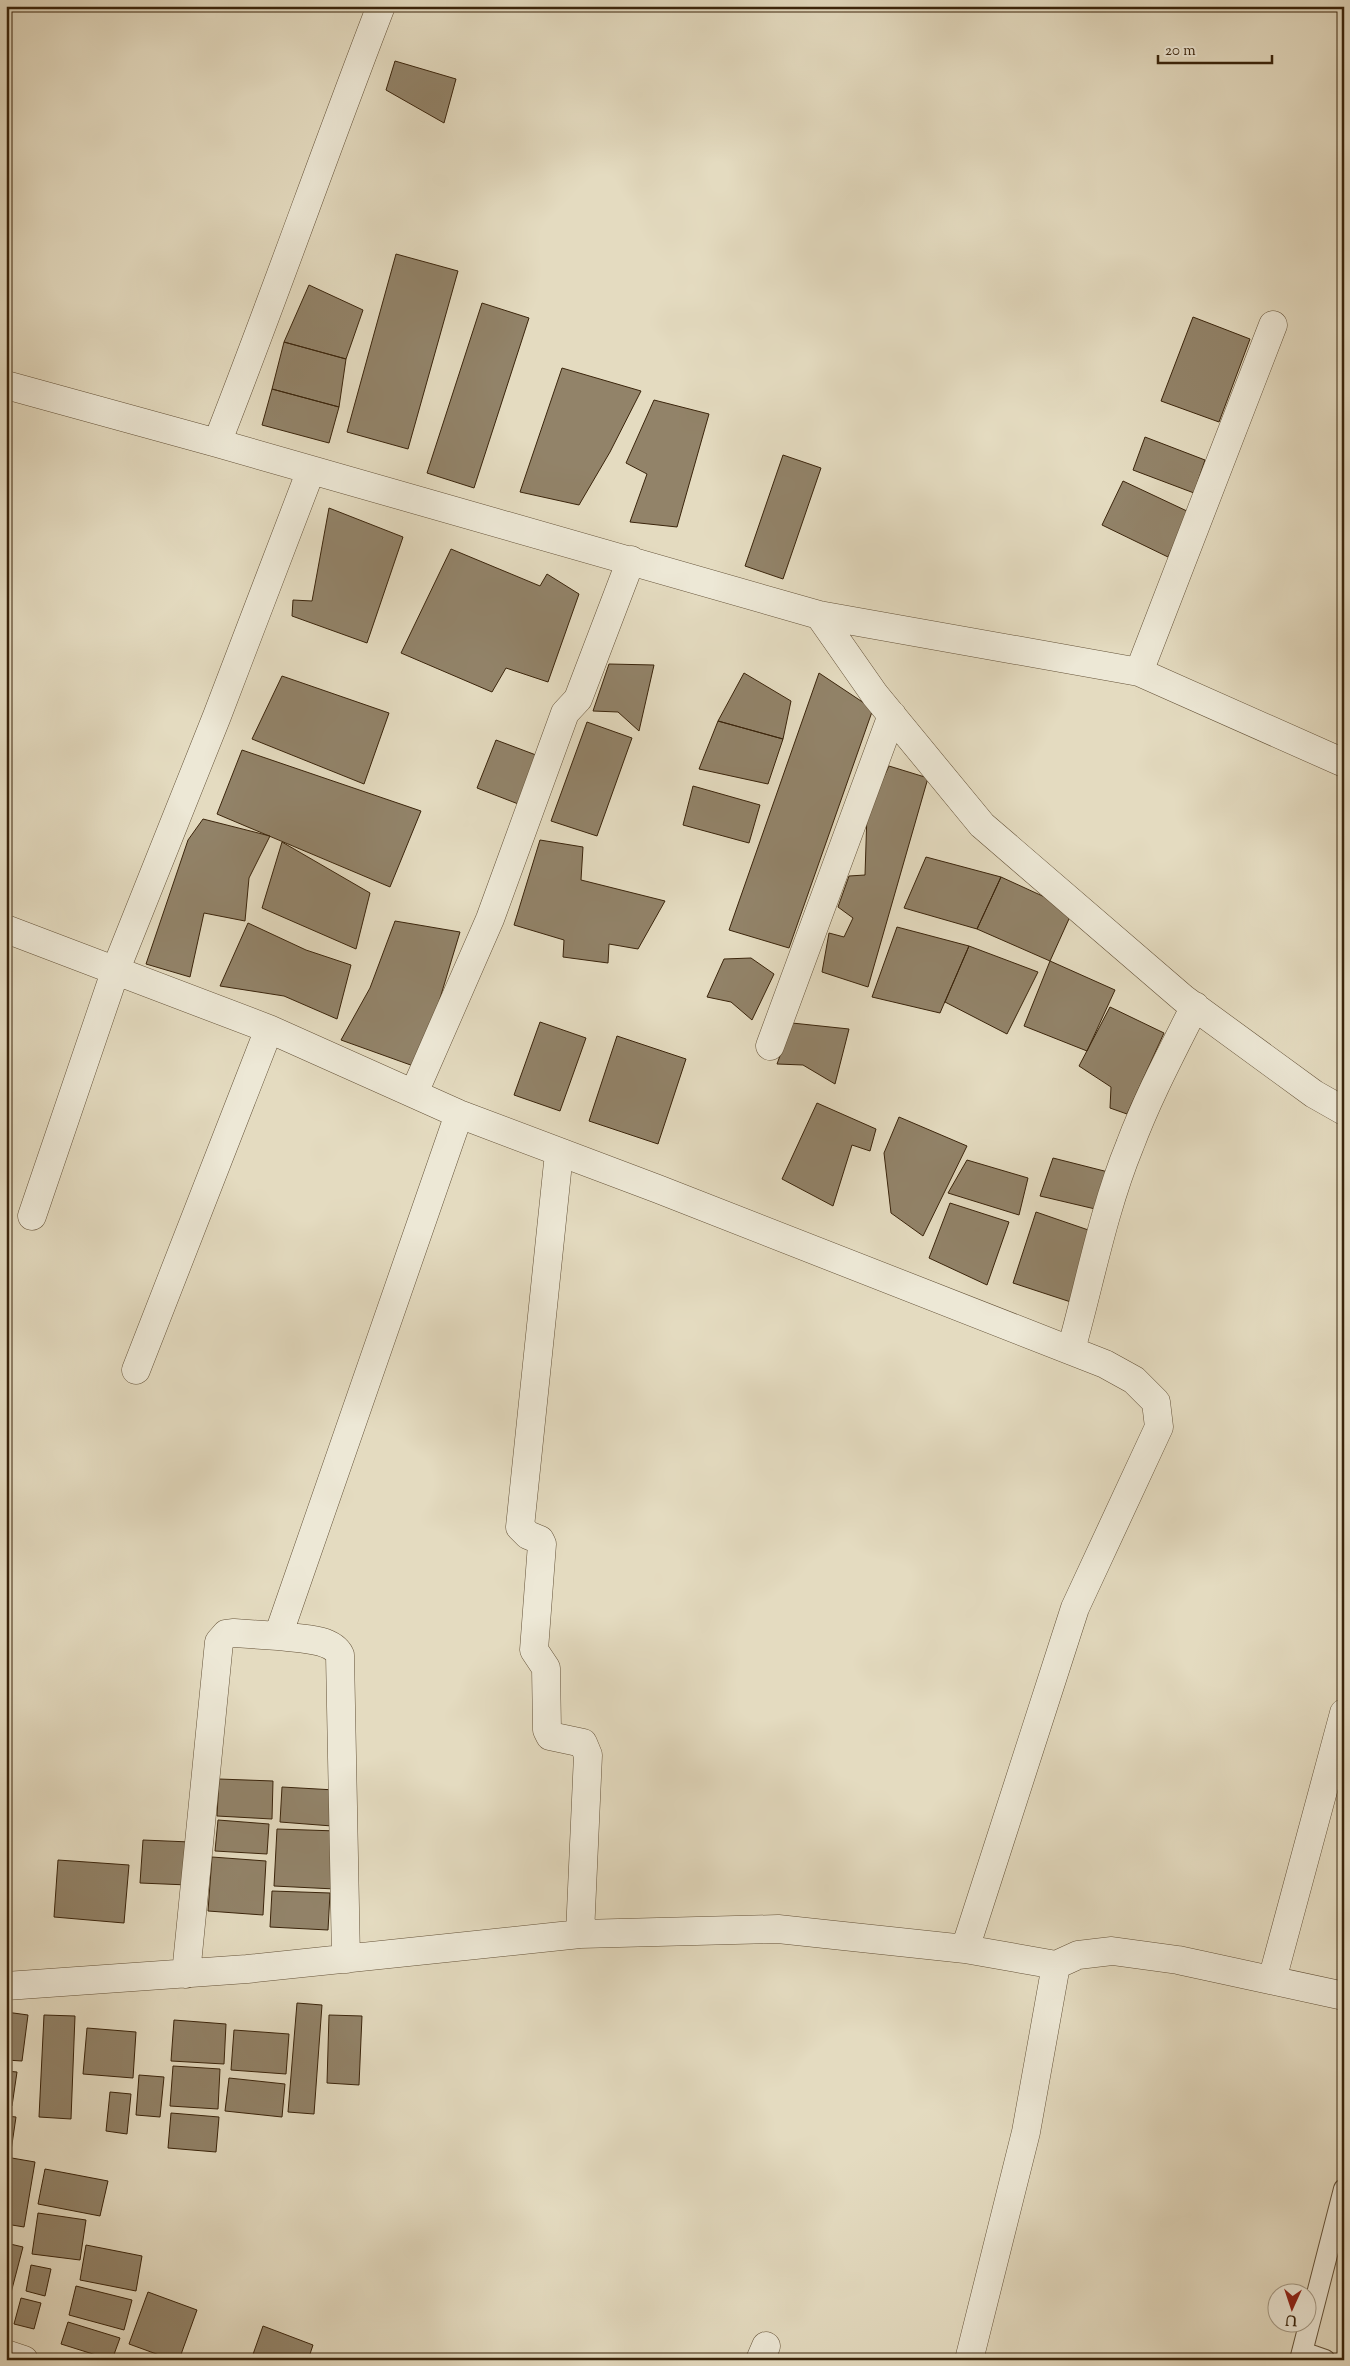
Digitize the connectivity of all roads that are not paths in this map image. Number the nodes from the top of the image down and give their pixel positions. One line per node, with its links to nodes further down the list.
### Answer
1 (381, 6): 4 (street)
2 (1273, 325): 8 (street)
3 (6, 385): 4 (street)
4 (217, 443): 5 (street)
5 (311, 470): 6 (street); 12 (street)
6 (631, 560): 7 (street); 16 (street)
7 (819, 615): 8 (street); 9 (street)
8 (1139, 672): 10 (street)
9 (892, 715): 13 (street); 15 (street)
10 (1344, 763)
11 (6, 929): 12 (street)
12 (116, 970): 14 (street); 20 (street)
13 (1194, 1006): 17 (street); 21 (street)
14 (269, 1029): 16 (street); 22 (street)
15 (770, 1046)
16 (414, 1093): 18 (street)
17 (1344, 1111)
18 (459, 1114): 19 (street); 23 (street)
19 (559, 1153): 21 (street); 25 (street)
20 (32, 1216)
21 (1071, 1350): 26 (street)
22 (136, 1370)
23 (278, 1636): 27 (street); 29 (street)
24 (1344, 1712): 30 (street)
25 (580, 1934): 26 (street); 27 (street)
26 (965, 1949): 28 (street)
27 (346, 1958): 29 (street)
28 (1056, 1965): 30 (street); 37 (street)
29 (186, 1974): 31 (street)
30 (1272, 1980): 32 (street)
31 (6, 1986)
32 (1344, 1996)
33 (1344, 2189): 35 (lane)
34 (6, 2354): 36 (street)
35 (1301, 2356): 38 (lane)
36 (24, 2360)
37 (969, 2360)
38 (1324, 2360)

